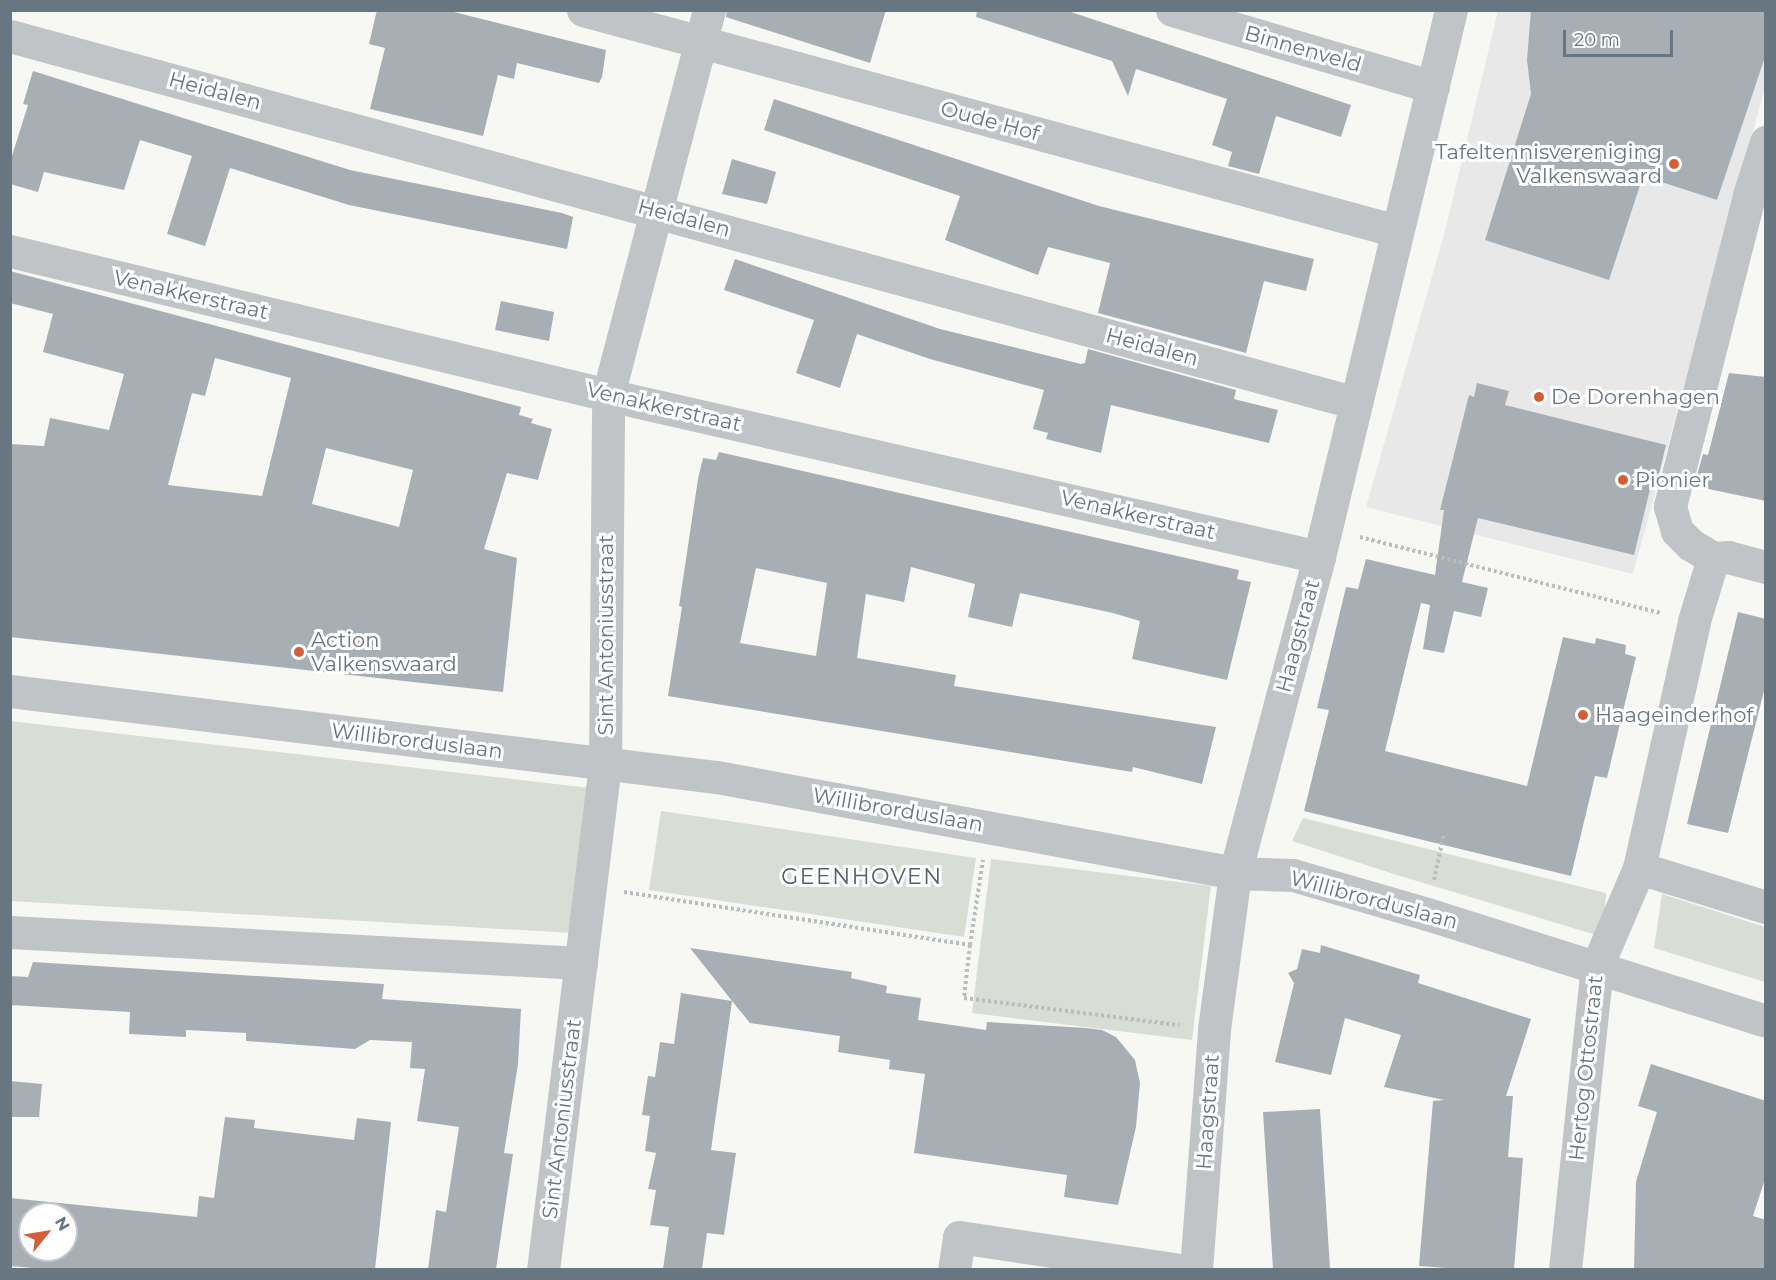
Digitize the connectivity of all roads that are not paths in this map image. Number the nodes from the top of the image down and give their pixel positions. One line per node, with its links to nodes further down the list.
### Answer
1 (583, 10): 6 (street, Oude Hof)
2 (709, 10): 6 (street, Sint Antoniusstraat)
3 (1172, 10): 7 (street, Binnenveld)
4 (1451, 10): 7 (street, Haagstraat)
5 (10, 36): 10 (street, Heidalen)
6 (700, 43): 10 (street, Sint Antoniusstraat); 11 (street, Oude Hof)
7 (1433, 87): 11 (street, Haagstraat)
8 (1766, 142): 9 (street)
9 (1757, 198): 16 (street)
10 (656, 211): 13 (street, Sint Antoniusstraat); 14 (street, Heidalen)
11 (1397, 231): 14 (street, Haagstraat)
12 (10, 251): 13 (street, Venakkerstraat)
13 (608, 394): 15 (street, Venakkerstraat); 19 (street, Sint Antoniusstraat)
14 (1356, 403): 15 (street, Haagstraat)
15 (1322, 542): 21 (street, Haagstraat)
16 (1713, 558): 17 (street); 20 (street, Hertog Ottostraat)
17 (1766, 567)
18 (10, 691): 19 (street, Willibrorduslaan)
19 (605, 764): 21 (street, Willibrorduslaan); 24 (street, Sint Antoniusstraat)
20 (1639, 868): 22 (street); 25 (street, Hertog Ottostraat)
21 (1235, 873): 25 (street, Willibrorduslaan); 30 (street, Haagstraat)
22 (1766, 907)
23 (10, 932): 24 (street)
24 (581, 963): 27 (street, Sint Antoniusstraat)
25 (1597, 966): 26 (street, Willibrorduslaan); 31 (street, Hertog Ottostraat)
26 (1766, 1020)
27 (543, 1269)
28 (954, 1269): 29 (street)
29 (1180, 1269)
30 (1196, 1269)
31 (1565, 1269)

